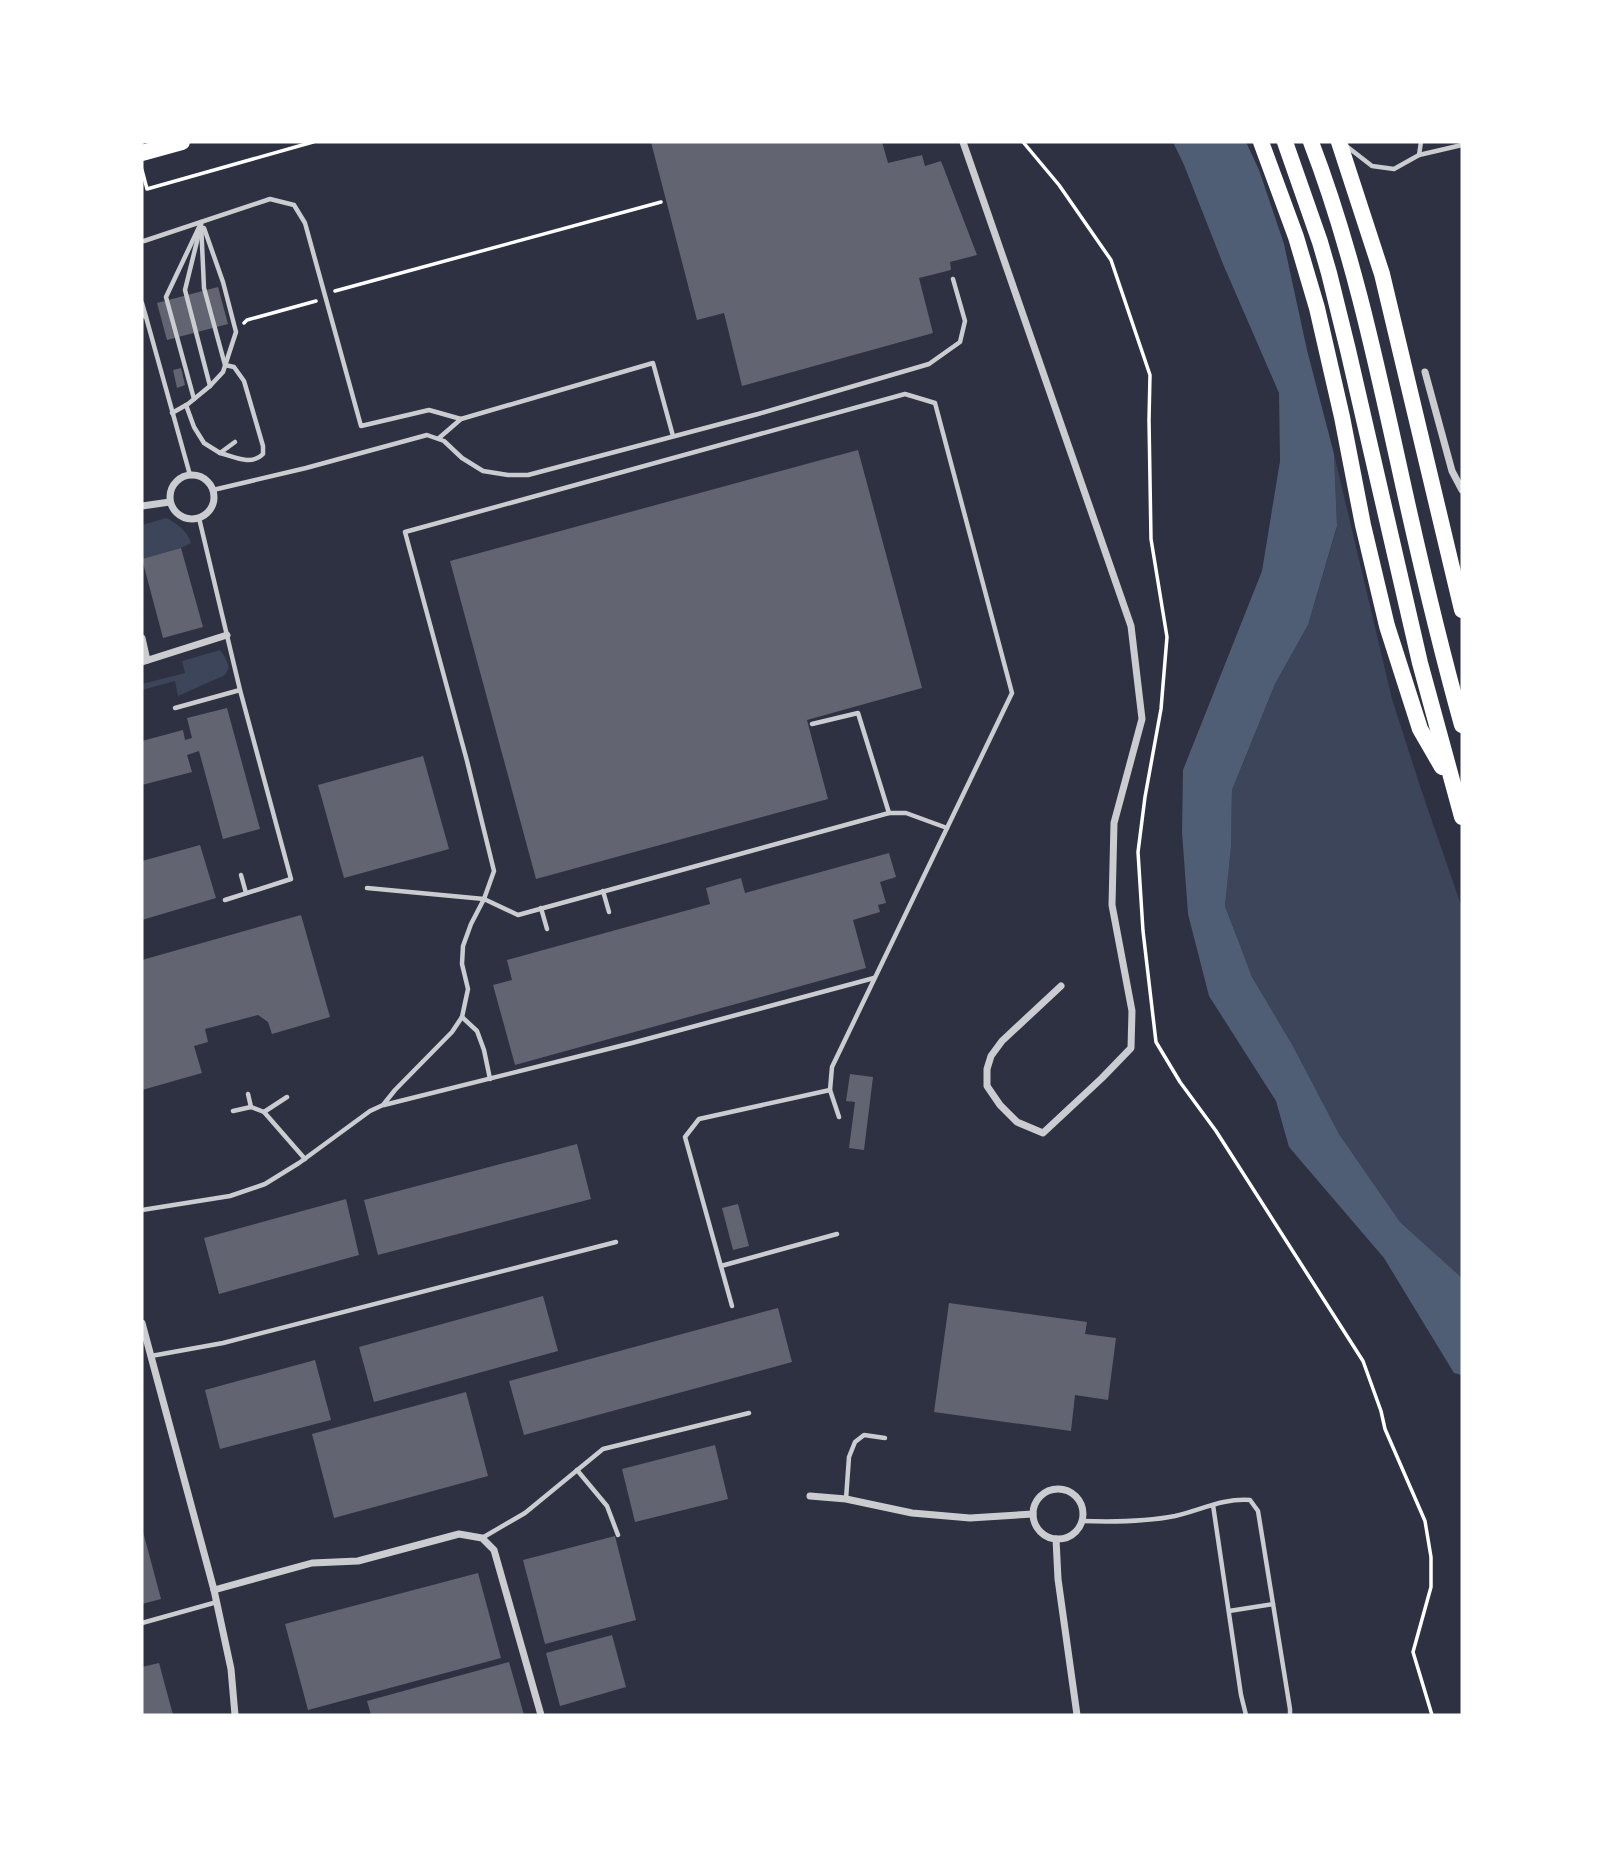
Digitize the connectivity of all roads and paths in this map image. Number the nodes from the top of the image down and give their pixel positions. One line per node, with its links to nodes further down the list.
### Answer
1 (182, 142): 11 (main road)
2 (313, 142): 13 (path)
3 (963, 142): 64 (street)
4 (1023, 142): 104 (path)
5 (1261, 142): 50 (main road)
6 (1285, 142): 50 (main road)
7 (1311, 142): 49 (main road)
8 (1340, 142): 12 (lane); 40 (main road)
9 (1421, 142): 12 (lane)
10 (1462, 145): 12 (lane)
11 (142, 153)
12 (1419, 155)
13 (142, 170)
14 (661, 202): 18 (path)
15 (201, 222): 16 (lane); 18 (lane); 21 (lane); 22 (lane); 24 (lane); 26 (lane)
16 (143, 242)
17 (953, 279): 30 (lane)
18 (324, 296): 21 (path); 29 (lane)
19 (142, 303): 20 (lane)
20 (144, 316): 28 (lane)
21 (236, 332): 22 (lane)
22 (225, 365): 24 (lane); 33 (lane)
23 (1425, 372): 36 (street)
24 (208, 388): 25 (lane); 26 (lane)
25 (212, 396)
26 (194, 399): 27 (lane)
27 (186, 405): 28 (lane); 33 (lane)
28 (172, 413): 34 (lane)
29 (461, 419): 30 (lane); 31 (lane)
30 (673, 436): 31 (lane)
31 (438, 439): 35 (lane)
32 (234, 442): 33 (lane)
33 (220, 453)
34 (190, 475): 35 (street); 37 (street)
35 (213, 490): 39 (street)
36 (1462, 490)
37 (170, 502): 38 (street); 39 (street)
38 (142, 506)
39 (198, 519): 43 (lane)
40 (1449, 554): 41 (street); 42 (main road)
41 (1462, 593)
42 (1462, 610)
43 (227, 635): 45 (street); 46 (lane)
44 (142, 638): 45 (street)
45 (145, 661)
46 (240, 690): 47 (lane); 57 (lane)
47 (175, 708)
48 (812, 724): 51 (lane)
49 (1462, 725)
50 (1453, 788): 52 (main road)
51 (888, 813): 53 (lane); 56 (lane)
52 (1462, 817)
53 (947, 828): 58 (lane); 63 (lane)
54 (241, 875): 57 (lane)
55 (367, 888): 58 (lane)
56 (603, 891): 60 (lane); 61 (lane)
57 (246, 893): 59 (lane)
58 (484, 899): 60 (lane); 65 (lane)
59 (225, 900)
60 (541, 908): 62 (lane)
61 (609, 912)
62 (547, 929)
63 (875, 977): 66 (lane); 67 (lane)
64 (1061, 986)
65 (462, 1017): 66 (lane); 70 (lane)
66 (490, 1079): 70 (lane)
67 (830, 1090): 74 (lane); 79 (lane)
68 (248, 1094): 71 (lane)
69 (287, 1097): 73 (lane)
70 (383, 1105): 75 (lane)
71 (251, 1107): 72 (lane); 73 (lane)
72 (233, 1111)
73 (264, 1112): 75 (lane)
74 (839, 1117)
75 (305, 1159): 76 (lane)
76 (142, 1210)
77 (837, 1234): 79 (lane)
78 (616, 1242): 82 (lane)
79 (721, 1266): 80 (lane)
80 (732, 1306)
81 (142, 1323): 82 (street)
82 (150, 1357): 94 (street)
83 (749, 1413): 85 (lane)
84 (885, 1438): 87 (lane)
85 (577, 1470): 91 (lane); 92 (lane)
86 (810, 1496): 87 (street)
87 (846, 1499): 89 (street)
88 (1213, 1505): 90 (lane); 96 (lane); 97 (lane)
89 (1033, 1514): 90 (street); 93 (street)
90 (1082, 1521): 93 (street)
91 (618, 1535)
92 (482, 1538): 94 (street); 100 (street)
93 (1056, 1539): 101 (street)
94 (214, 1590): 95 (street)
95 (217, 1602): 98 (lane); 99 (street)
96 (1273, 1604): 97 (lane); 103 (lane)
97 (1229, 1611): 102 (lane)
98 (142, 1623)
99 (235, 1715)
100 (541, 1715)
101 (1077, 1715)
102 (1246, 1715)
103 (1290, 1715)
104 (1432, 1715)

